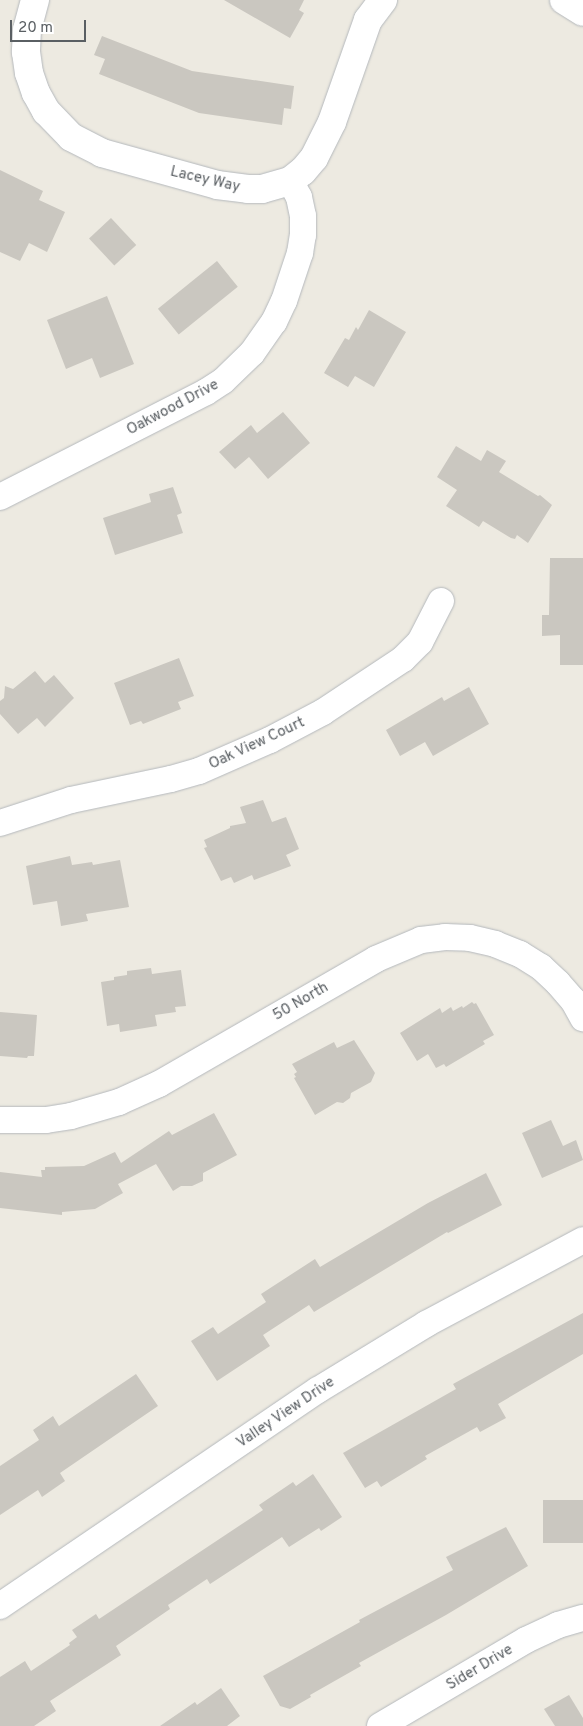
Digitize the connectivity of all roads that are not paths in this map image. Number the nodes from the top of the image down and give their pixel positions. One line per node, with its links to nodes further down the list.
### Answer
1 (35, 0): 5 (street, Lacey Way)
2 (383, 0): 5 (street, Lacey Way)
3 (564, 0): 4 (street)
4 (583, 12)
5 (290, 181): 6 (street, Oakwood Drive)
6 (0, 497)
7 (441, 601): 8 (street, Oak View Court)
8 (0, 823)
9 (583, 1018): 10 (street, 50 North)
10 (0, 1120)
11 (583, 1240): 12 (street, Valley View Drive)
12 (0, 1606)
13 (583, 1618): 14 (street, Sider Drive)
14 (380, 1726)

